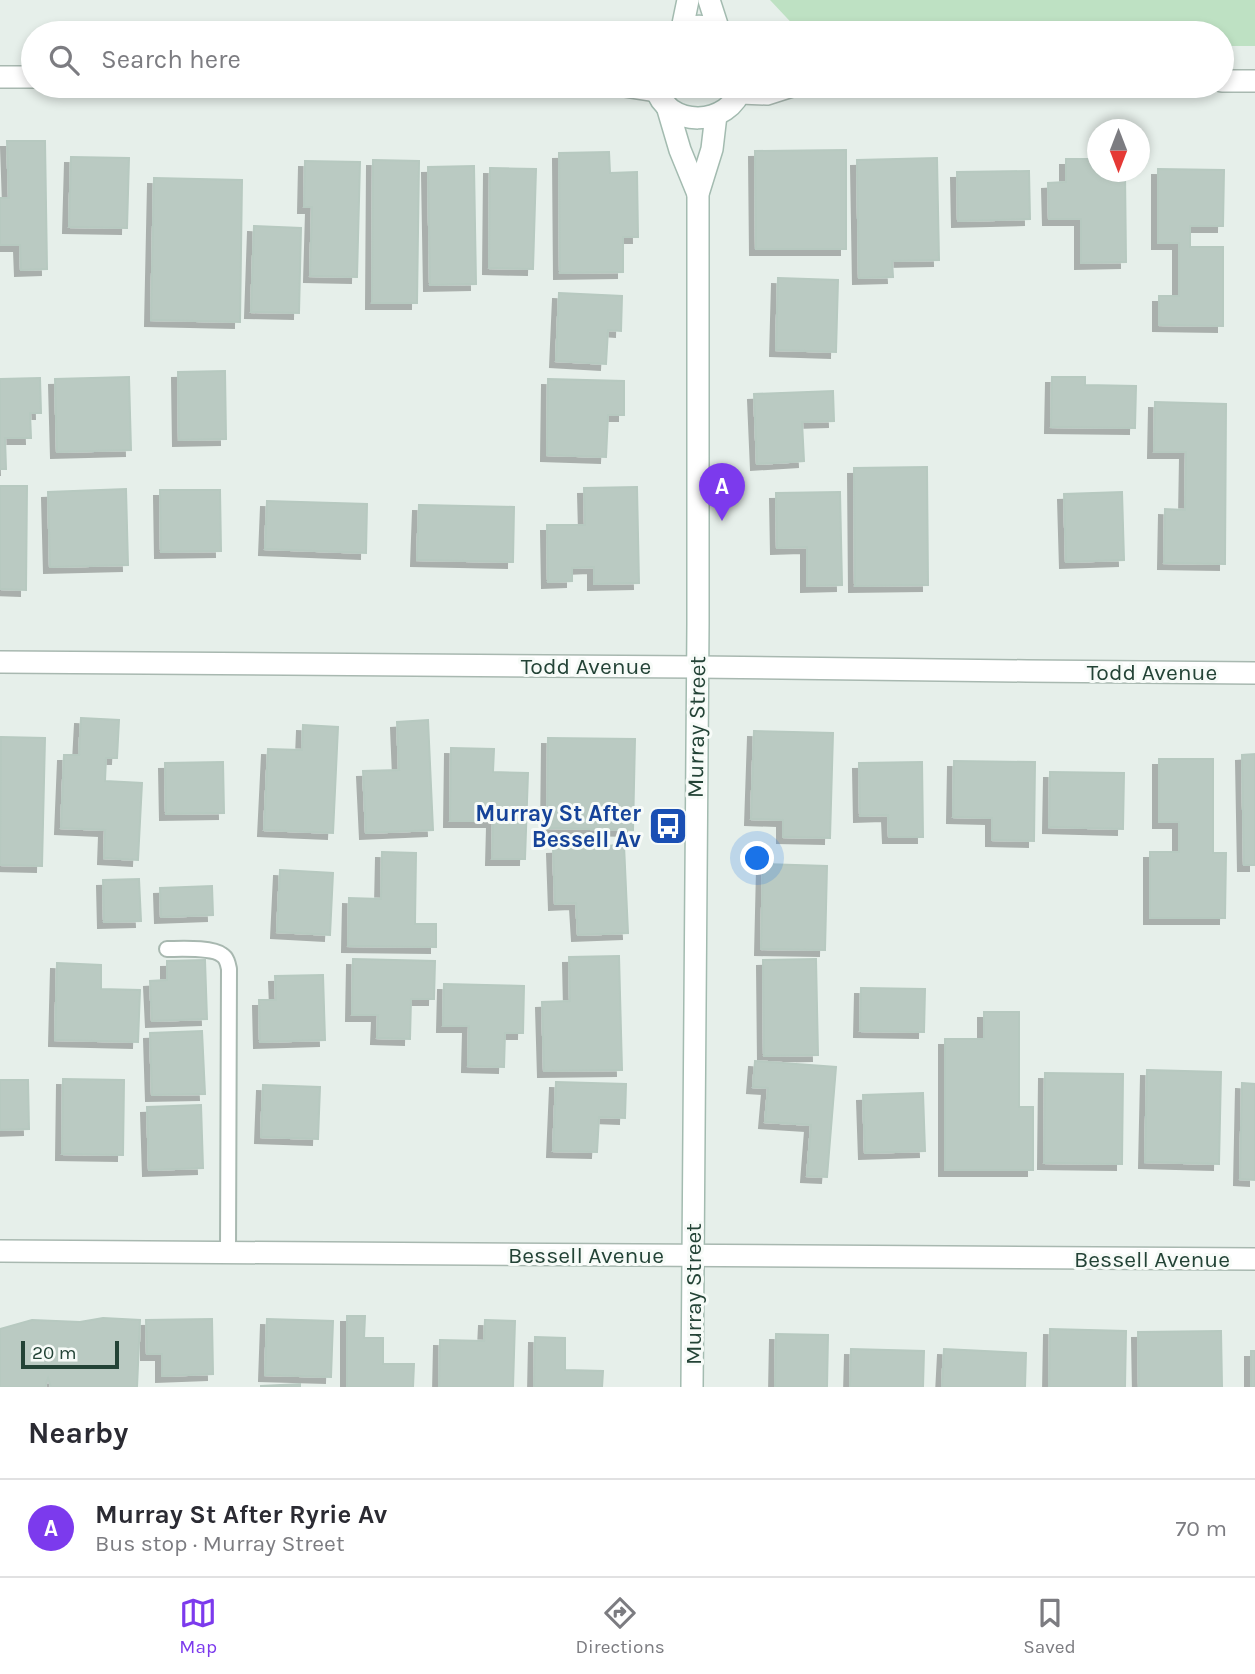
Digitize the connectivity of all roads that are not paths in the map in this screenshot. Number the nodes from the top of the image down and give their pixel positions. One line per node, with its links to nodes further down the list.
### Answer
1 (688, 0): 3 (street)
2 (709, 0): 4 (street)
3 (682, 21)
4 (717, 21)
5 (0, 77): 6 (street)
6 (21, 77)
7 (1234, 80): 8 (street)
8 (1255, 81)
9 (660, 98): 13 (street, Murray Street)
10 (663, 98): 12 (street)
11 (735, 98): 12 (street)
12 (716, 115): 13 (street, Murray Street)
13 (698, 194): 15 (street, Murray Street)
14 (0, 662): 15 (street, Todd Avenue)
15 (697, 667): 16 (street, Todd Avenue); 20 (street, Murray Street)
16 (1255, 673)
17 (167, 949): 19 (lane)
18 (0, 1251): 19 (street, Bessell Avenue)
19 (228, 1253): 20 (street, Bessell Avenue)
20 (693, 1257): 21 (street, Bessell Avenue); 22 (street, Murray Street)
21 (1255, 1259)
22 (692, 1387)

